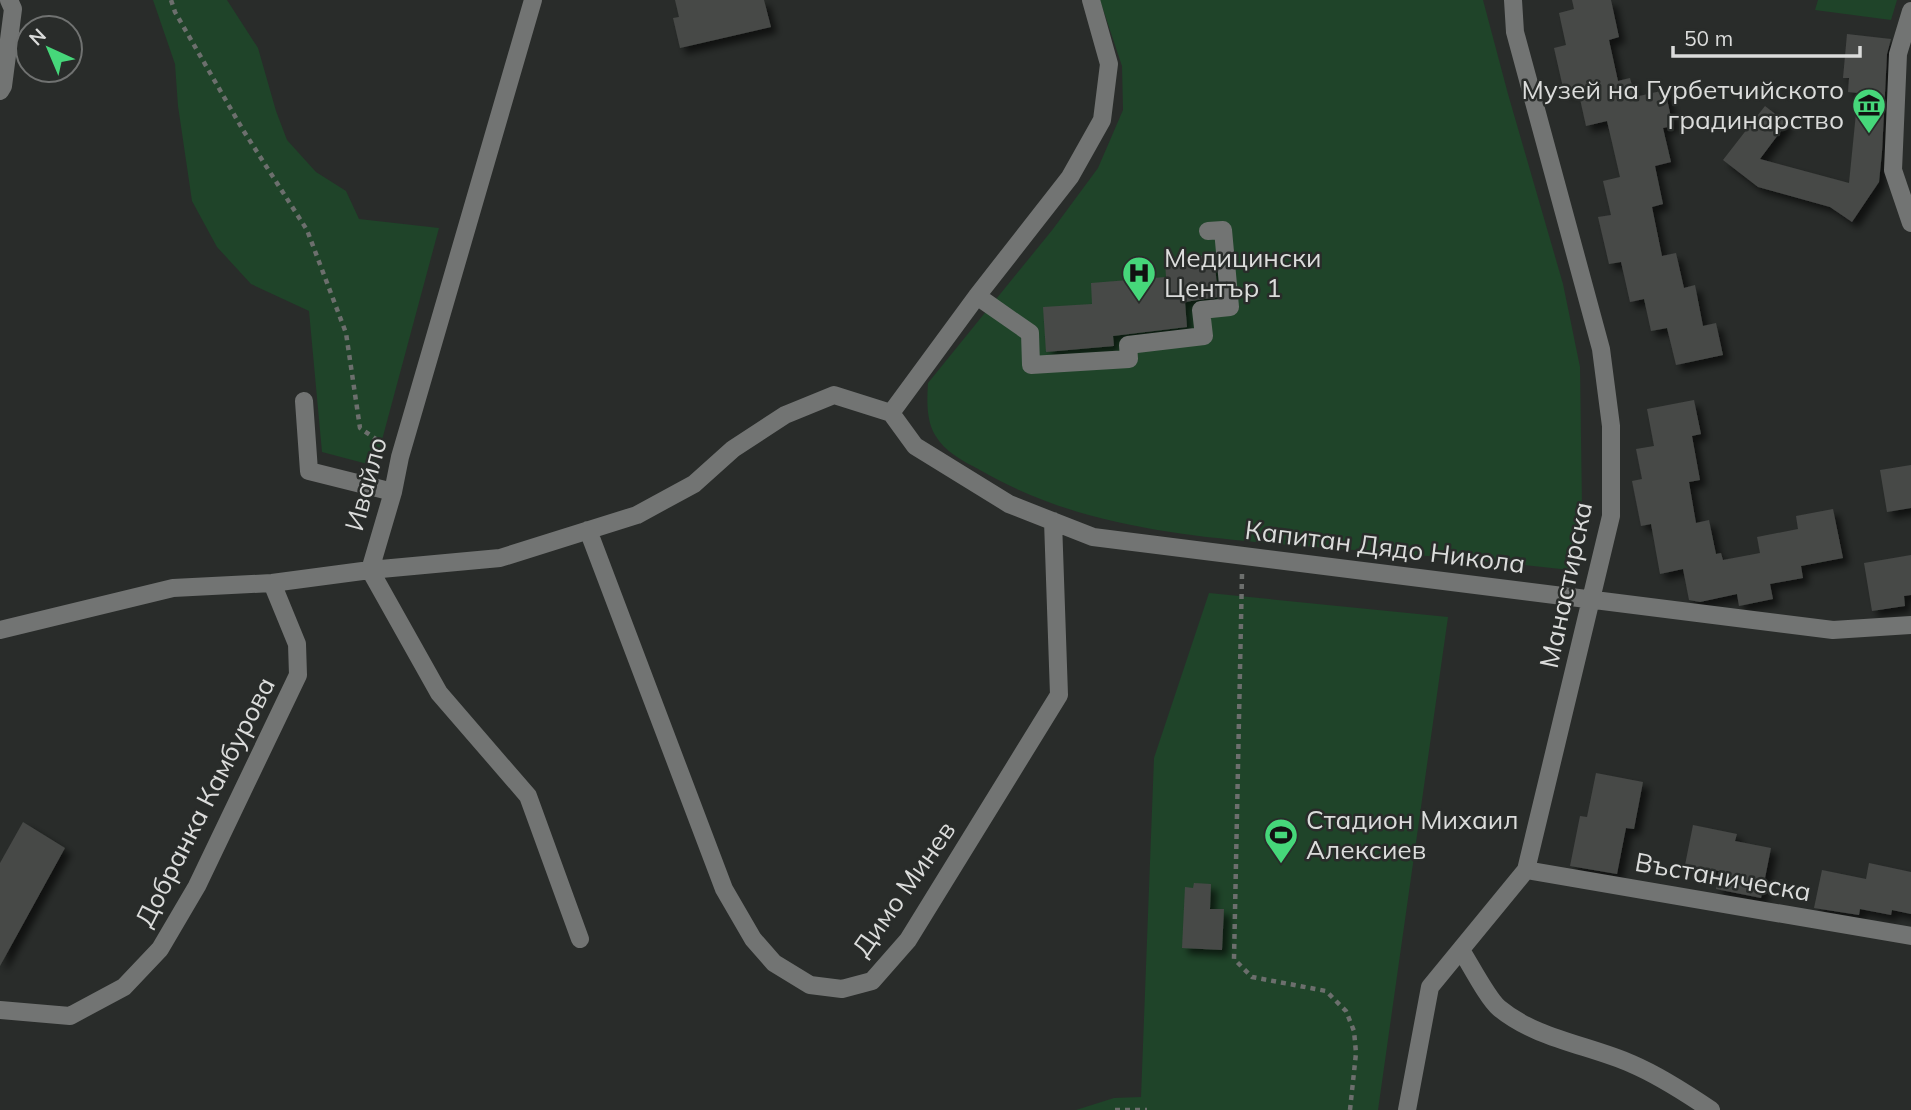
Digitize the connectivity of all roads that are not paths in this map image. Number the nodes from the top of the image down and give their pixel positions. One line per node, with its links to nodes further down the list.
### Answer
1 (9, 0): 6 (street)
2 (533, 0): 12 (street, Ивайло)
3 (1091, 0): 9 (street)
4 (1513, 0): 17 (street, Манастирска)
5 (1911, 11): 7 (street)
6 (0, 91)
7 (1911, 223)
8 (1208, 232): 9 (street)
9 (977, 296): 11 (street)
10 (304, 401): 12 (street)
11 (891, 413): 13 (street, Капитан Дядо Никола); 14 (street)
12 (393, 492): 15 (street, Ивайло)
13 (1053, 522): 14 (street, Димо Минев); 17 (street, Капитан Дядо Никола)
14 (588, 530): 15 (street)
15 (370, 570): 16 (street); 22 (street, Ивайло)
16 (272, 583): 19 (street); 24 (street, Добранка Камбурова)
17 (1592, 599): 18 (street, Капитан Дядо Никола); 20 (street, Манастирска)
18 (1911, 625)
19 (0, 630)
20 (1526, 870): 21 (street, Въстаническа); 23 (street, Манастирска)
21 (1911, 936)
22 (580, 939)
23 (1461, 950): 25 (street, Манастирска); 26 (street)
24 (0, 1010)
25 (1408, 1110)
26 (1711, 1110)

